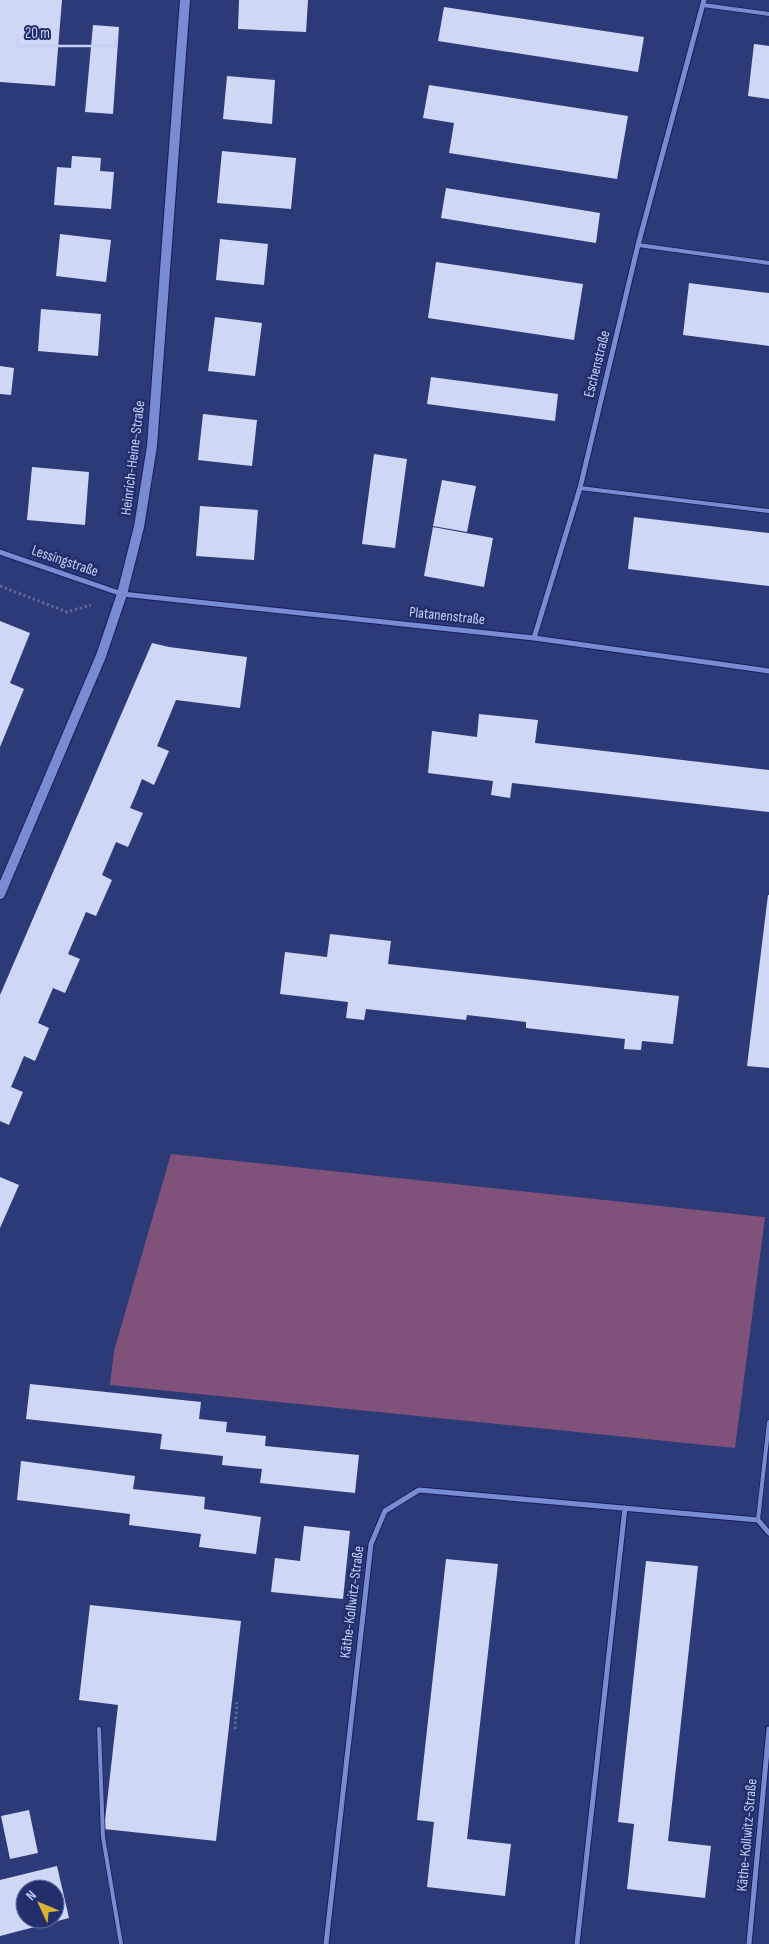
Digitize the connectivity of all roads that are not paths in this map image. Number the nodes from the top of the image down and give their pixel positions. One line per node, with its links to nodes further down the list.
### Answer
1 (185, 0): 9 (street, Heinrich-Heine-Straße)
2 (704, 3): 3 (lane, Eschenstraße); 4 (street, Eschenstraße)
3 (769, 14)
4 (638, 245): 5 (lane); 6 (street, Eschenstraße)
5 (769, 263)
6 (580, 488): 7 (lane); 10 (street, Eschenstraße)
7 (769, 511)
8 (0, 552): 9 (street, Lessingstraße)
9 (122, 594): 10 (street, Platanenstraße); 12 (street, Heinrich-Heine-Straße)
10 (534, 638): 11 (street, Platanenstraße)
11 (769, 671)
12 (0, 894)
13 (769, 1422): 15 (lane)
14 (625, 1508): 15 (street, Käthe-Kollwitz-Straße); 20 (street, Käthe-Kollwitz-Straße); 21 (street)
15 (758, 1520): 16 (street)
16 (769, 1533)
17 (99, 1729): 19 (lane)
18 (769, 1729): 22 (street, Käthe-Kollwitz-Straße)
19 (121, 1944)
20 (326, 1944)
21 (577, 1944)
22 (749, 1944)

